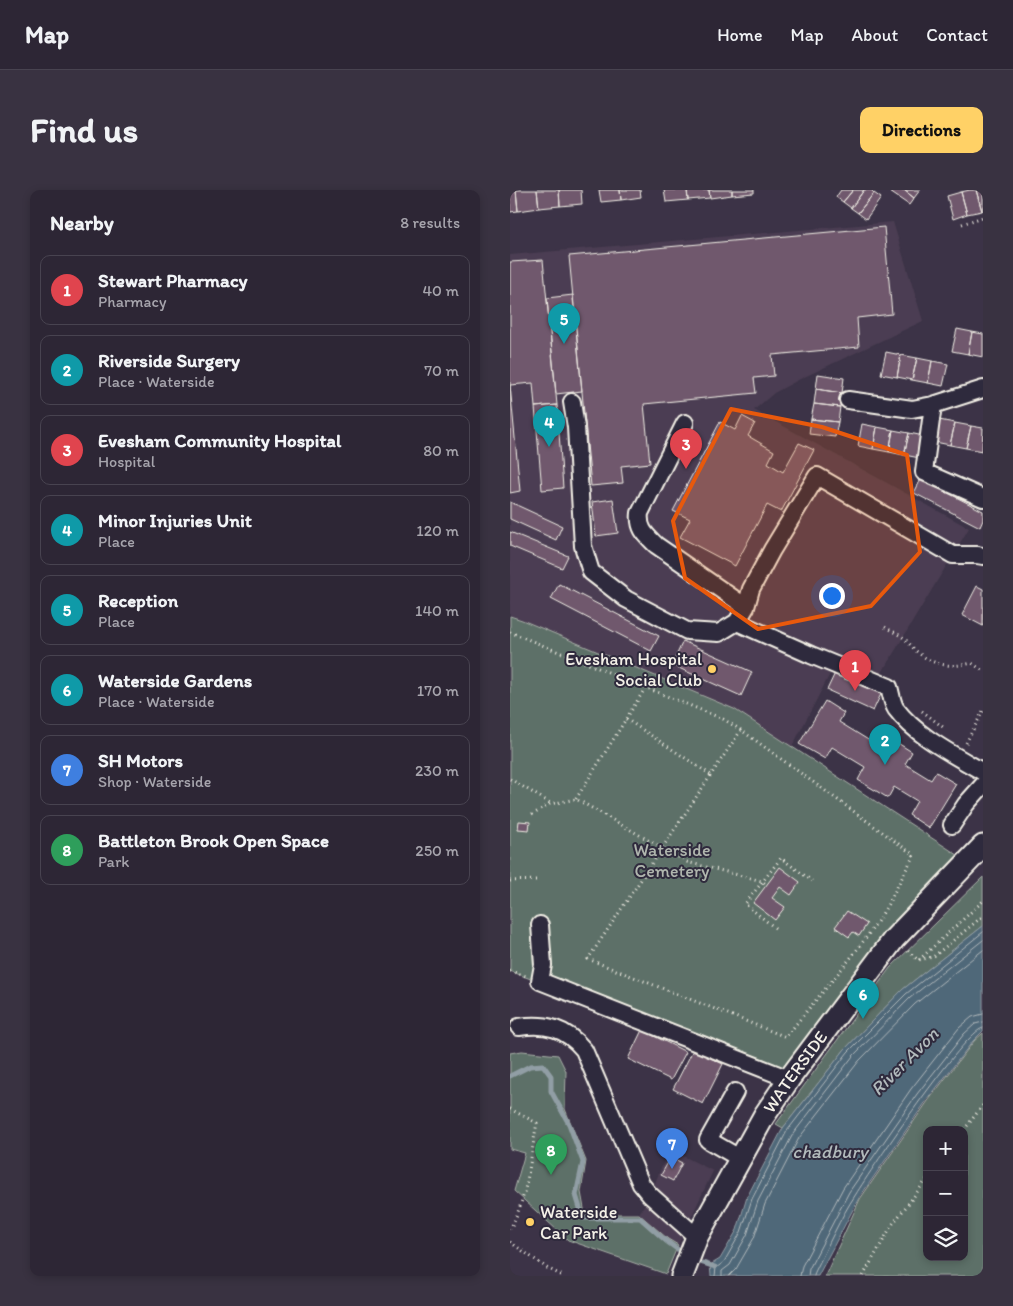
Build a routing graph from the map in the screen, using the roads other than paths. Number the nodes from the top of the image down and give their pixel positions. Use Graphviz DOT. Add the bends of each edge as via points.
graph roads {
  1 [pos="983,390"];
  2 [pos="848,400"];
  3 [pos="572,402"];
  4 [pos="933,405"];
  5 [pos="685,423"];
  6 [pos="983,498"];
  7 [pos="983,556"];
  8 [pos="746,607"];
  9 [pos="737,622"];
  10 [pos="983,772"];
  11 [pos="983,785"];
  12 [pos="952,825"];
  13 [pos="983,846"];
  14 [pos="540,925"];
  15 [pos="519,1027"];
  16 [pos="789,1079"];
  17 [pos="735,1092"];
  18 [pos="741,1159"];
  19 [pos="698,1237"];
  20 [pos="682,1276"];
  1 -- 4 [label="street"];
  2 -- 4 [label="street" via="912,409"];
  3 -- 9 [label="street" via="583,546 591,572 626,599 688,631 719,633"];
  4 -- 6 [label="street" via="924,472"];
  5 -- 8 [label="street" via="640,514 639,523 656,546"];
  7 -- 8 [label="street" via="953,555 817,476 772,550 751,589"];
  8 -- 9 [label="street"];
  9 -- 10 [label="street" via="889,687 895,707 910,723 935,743"];
  11 -- 12 [label="street"];
  13 -- 16 [label="main road, WATERSIDE" via="894,939"];
  14 -- 16 [label="street" via="543,966 540,981"];
  15 -- 19 [label="street" via="537,1025 558,1030 575,1039 584,1050 641,1184"];
  16 -- 18 [label="main road, WATERSIDE"];
  17 -- 18 [label="street" via="708,1140"];
  18 -- 19 [label="main road, WATERSIDE"];
  19 -- 20 [label="main road, WATERSIDE"];
}
